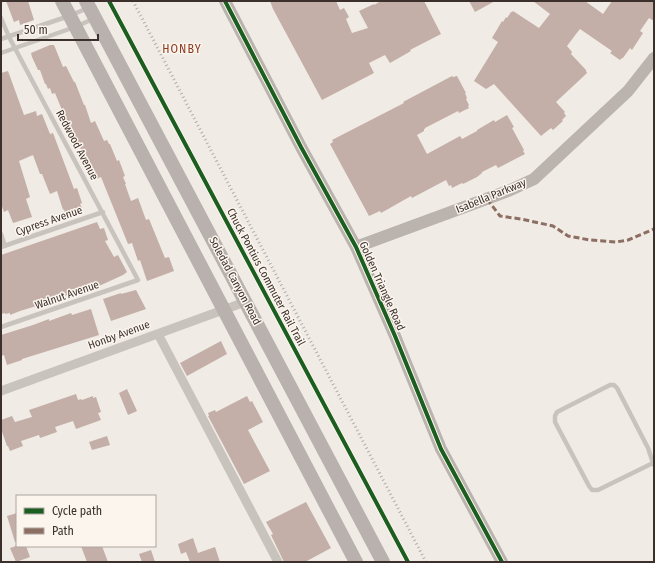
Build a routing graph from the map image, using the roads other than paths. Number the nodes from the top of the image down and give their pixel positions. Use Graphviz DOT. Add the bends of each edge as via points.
graph roads {
  1 [pos="62,1"];
  2 [pos="225,1"];
  3 [pos="90,9"];
  4 [pos="1,18"];
  5 [pos="72,21"];
  6 [pos="9,36"];
  7 [pos="1,39"];
  8 [pos="16,48"];
  9 [pos="1,53"];
  10 [pos="654,58"];
  11 [pos="103,212"];
  12 [pos="1,234"];
  13 [pos="3,247"];
  14 [pos="356,247"];
  15 [pos="138,280"];
  16 [pos="246,302"];
  17 [pos="223,310"];
  18 [pos="1,327"];
  19 [pos="158,334"];
  20 [pos="1,391"];
  21 [pos="654,464"];
  22 [pos="278,562"];
  23 [pos="356,562"];
  24 [pos="383,562"];
  25 [pos="502,562"];
  1 -- 5 [label="main road"];
  2 -- 14 [label="street, Golden Triangle Road"];
  3 -- 5 [label="lane"];
  3 -- 5 [label="lane"];
  3 -- 16 [label="main road, Soledad Canyon Road"];
  4 -- 6 [label="lane, Redwood Avenue"];
  5 -- 6 [label="lane"];
  5 -- 8 [label="lane"];
  5 -- 17 [label="main road"];
  6 -- 7 [label="lane"];
  6 -- 8 [label="lane, Redwood Avenue"];
  8 -- 9 [label="lane"];
  8 -- 11 [label="lane, Redwood Avenue"];
  10 -- 14 [label="street, Isabella Parkway" via="628,91 534,179"];
  11 -- 13 [label="lane, Cypress Avenue"];
  11 -- 15 [label="lane, Redwood Avenue"];
  12 -- 13 [label="lane"];
  14 -- 25 [label="street, Golden Triangle Road" via="441,449"];
  15 -- 18 [label="lane, Walnut Avenue"];
  16 -- 17 [label="street, Honby Avenue"];
  16 -- 24 [label="main road, Soledad Canyon Road"];
  17 -- 19 [label="street, Honby Avenue"];
  17 -- 23 [label="main road"];
  19 -- 20 [label="street, Honby Avenue"];
  19 -- 22 [label="street"];
  21 -- 21 [label="lane" via="618,388 614,385 557,412 555,422 592,490 598,490"];
}
